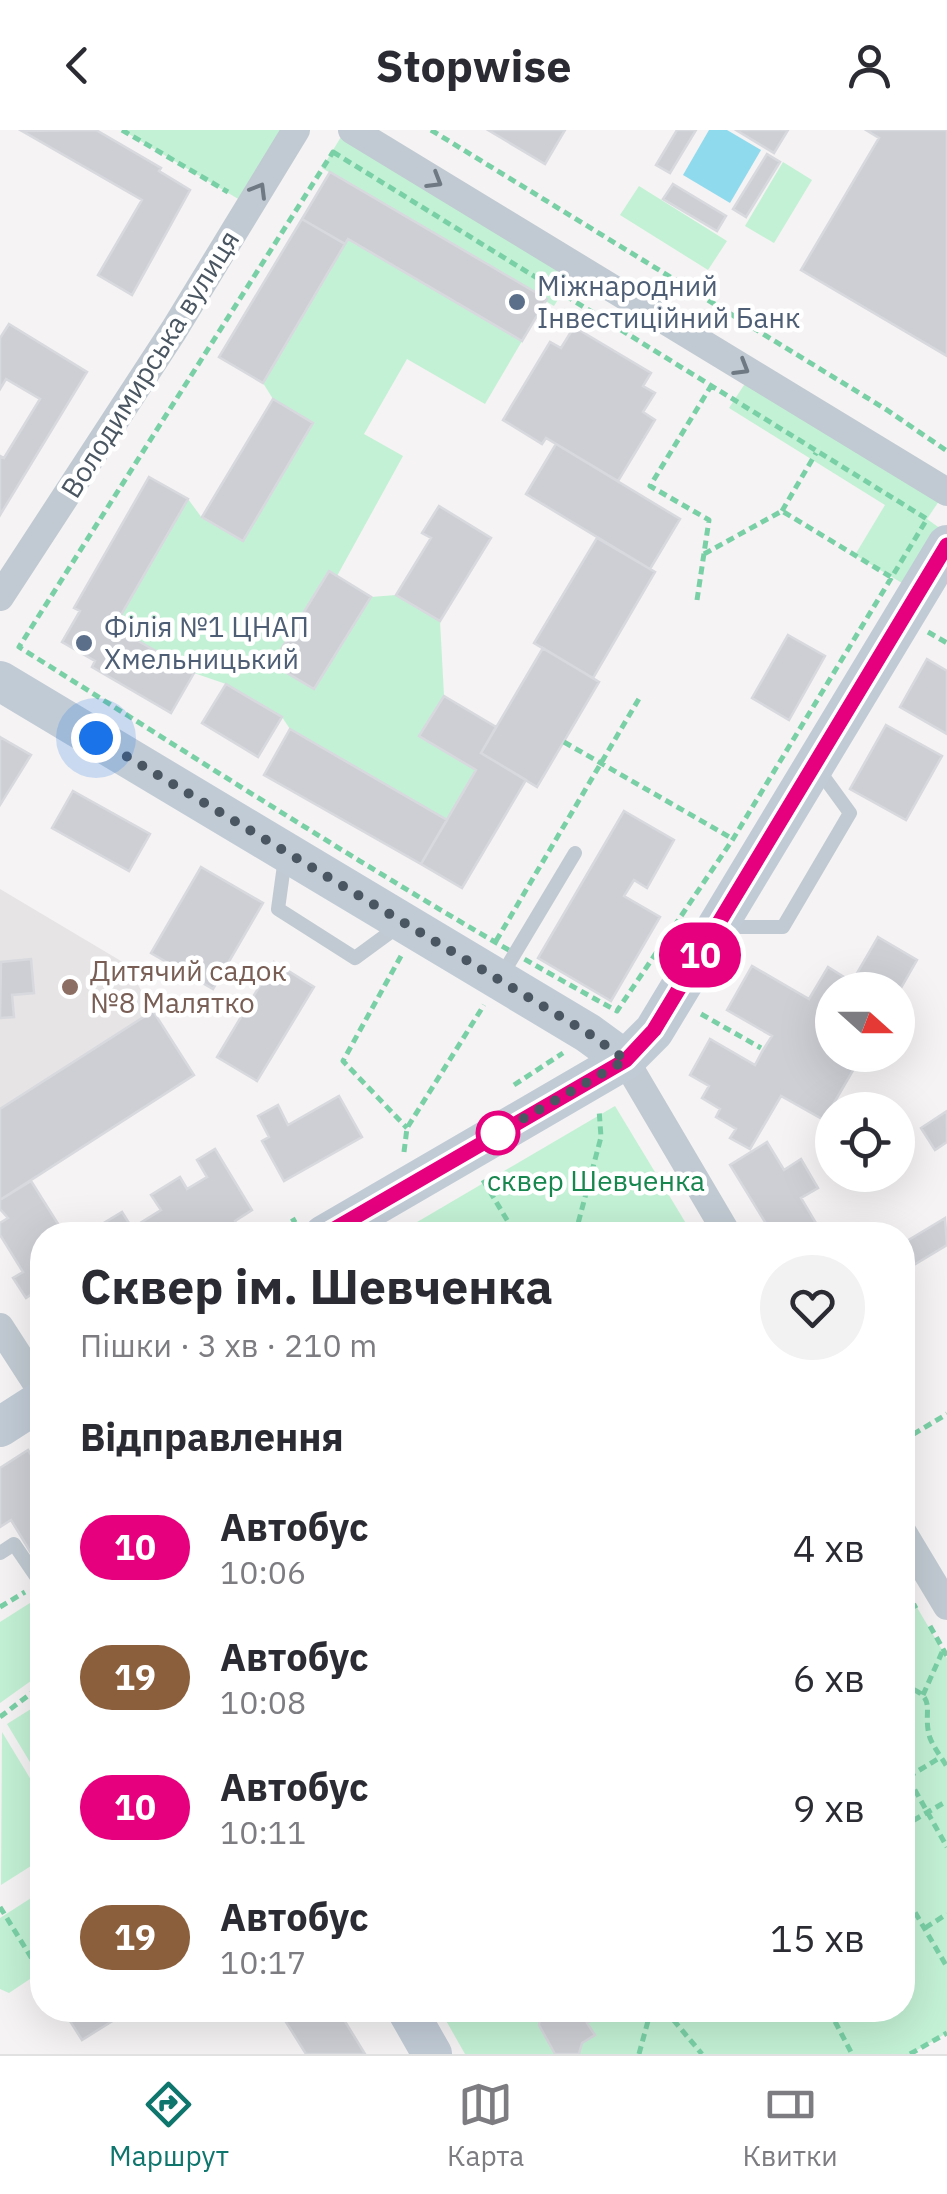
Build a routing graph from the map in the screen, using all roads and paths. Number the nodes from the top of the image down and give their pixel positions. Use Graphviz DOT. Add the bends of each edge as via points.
graph roads {
  1 [pos="122,130"];
  2 [pos="296,130"];
  3 [pos="352,130"];
  4 [pos="432,130"];
  5 [pos="232,194"];
  6 [pos="711,386"];
  7 [pos="947,451"];
  8 [pos="816,452"];
  9 [pos="947,492"];
  10 [pos="782,511"];
  11 [pos="937,532"];
  12 [pos="704,554"];
  13 [pos="892,577"];
  14 [pos="0,597"];
  15 [pos="697,600"];
  16 [pos="926,630"];
  17 [pos="947,642"];
  18 [pos="10,664"];
  19 [pos="640,697"];
  20 [pos="564,742"];
  21 [pos="600,764"];
  22 [pos="814,764"];
  23 [pos="732,840"];
  24 [pos="286,852"];
  25 [pos="575,853"];
  26 [pos="717,927"];
  27 [pos="403,938"];
  28 [pos="493,976"];
  29 [pos="698,1012"];
  30 [pos="761,1048"];
  31 [pos="626,1060"];
  32 [pos="598,1096"];
  33 [pos="407,1128"];
  34 [pos="404,1156"];
  35 [pos="482,1178"];
  36 [pos="346,1222"];
  37 [pos="508,1222"];
  38 [pos="579,1222"];
  39 [pos="720,1222"];
  40 [pos="0,1328"];
  41 [pos="30,1374"];
  42 [pos="947,1414"];
  43 [pos="915,1433"];
  44 [pos="0,1552"];
  45 [pos="915,1556"];
  46 [pos="30,1568"];
  47 [pos="30,1590"];
  48 [pos="938,1600"];
  49 [pos="0,1607"];
  50 [pos="943,1650"];
  51 [pos="915,1691"];
  52 [pos="30,1694"];
  53 [pos="923,1695"];
  54 [pos="0,1717"];
  55 [pos="941,1757"];
  56 [pos="947,1767"];
  57 [pos="915,1772"];
  58 [pos="915,1789"];
  59 [pos="947,1802"];
  60 [pos="928,1813"];
  61 [pos="915,1820"];
  62 [pos="947,1847"];
  63 [pos="0,1907"];
  64 [pos="915,1911"];
  65 [pos="947,1914"];
  66 [pos="925,1928"];
  67 [pos="30,1956"];
  68 [pos="947,1967"];
  69 [pos="413,2022"];
  70 [pos="648,2022"];
  71 [pos="675,2022"];
  72 [pos="835,2022"];
  73 [pos="947,2033"];
  74 [pos="432,2054"];
  75 [pos="639,2054"];
  76 [pos="702,2054"];
  77 [pos="852,2054"];
  78 [pos="910,2054"];
  1 -- 5 [label="path"];
  14 -- 2 [label="street, Володимирська вулиця, one-way"];
  3 -- 9 [label="street, one-way"];
  4 -- 7 [label="path"];
  6 -- 8 [label="path"];
  6 -- 12 [label="path" via="650,486 709,520"];
  6 -- 18 [label="path" via="332,152"];
  8 -- 10 [label="path"];
  8 -- 11 [label="path"];
  10 -- 12 [label="path"];
  10 -- 13 [label="path"];
  11 -- 22 [label="street"];
  12 -- 15 [label="path"];
  16 -- 17 [label="path"];
  18 -- 24 [label="street"];
  19 -- 21 [label="path"];
  20 -- 21 [label="path"];
  21 -- 23 [label="path"];
  21 -- 28 [label="path"];
  22 -- 26 [label="street"];
  22 -- 26 [label="lane" via="850,813 783,927"];
  24 -- 27 [label="street"];
  24 -- 27 [label="lane" via="278,909 355,958"];
  25 -- 28 [label="lane"];
  26 -- 31 [label="street" via="654,1030"];
  27 -- 28 [label="street"];
  27 -- 33 [label="path" via="343,1061"];
  28 -- 31 [label="street"];
  28 -- 33 [label="path"];
  29 -- 30 [label="path"];
  31 -- 36 [label="street"];
  31 -- 39 [label="street"];
  32 -- 38 [label="path" via="602,1137"];
  33 -- 34 [label="path"];
  35 -- 37 [label="path"];
  40 -- 41 [label="street"];
  42 -- 43 [label="path"];
  44 -- 46 [label="lane" via="14,1544"];
  45 -- 48 [label="street"];
  47 -- 49 [label="path"];
  50 -- 53 [label="path"];
  51 -- 53 [label="path"];
  52 -- 54 [label="path"];
  53 -- 55 [label="path" via="930,1738"];
  55 -- 56 [label="path"];
  55 -- 57 [label="path"];
  58 -- 60 [label="path"];
  59 -- 60 [label="path"];
  60 -- 61 [label="path"];
  60 -- 62 [label="path"];
  63 -- 67 [label="path"];
  64 -- 66 [label="path"];
  65 -- 66 [label="path"];
  66 -- 68 [label="path"];
  69 -- 74 [label="street"];
  70 -- 75 [label="path"];
  71 -- 76 [label="path"];
  72 -- 77 [label="path"];
  73 -- 78 [label="path"];
}
